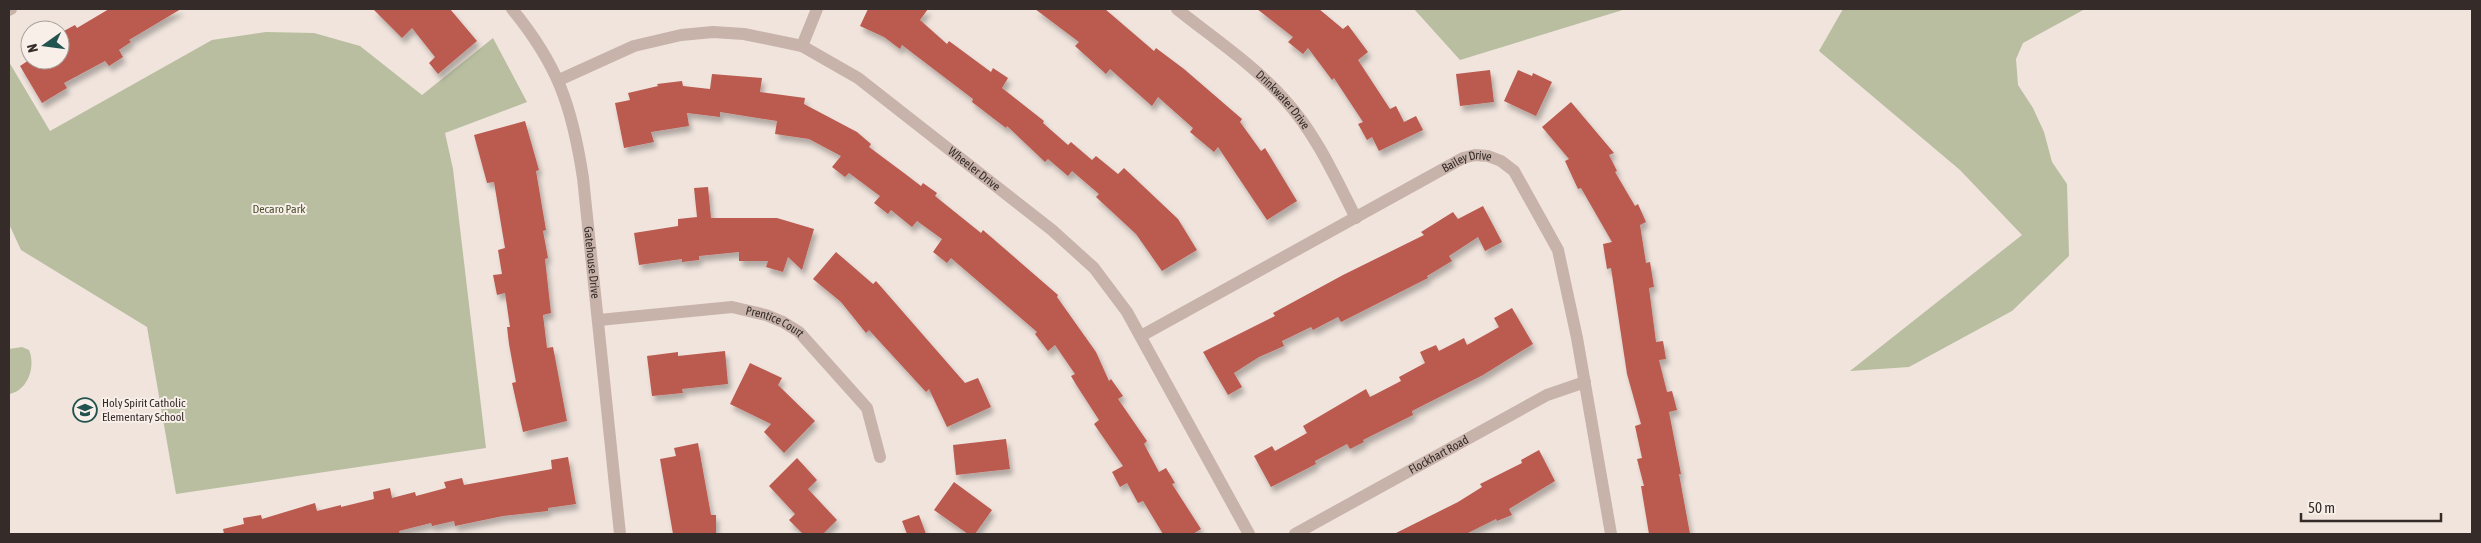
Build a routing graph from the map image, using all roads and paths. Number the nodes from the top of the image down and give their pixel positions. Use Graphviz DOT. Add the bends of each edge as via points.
graph roads {
  1 [pos="512,9"];
  2 [pos="817,9"];
  3 [pos="1177,9"];
  4 [pos="802,46"];
  5 [pos="559,80"];
  6 [pos="1356,218"];
  7 [pos="599,320"];
  8 [pos="1141,336"];
  9 [pos="1585,382"];
  10 [pos="880,457"];
  11 [pos="620,534"];
  12 [pos="1249,534"];
  13 [pos="1295,534"];
  14 [pos="1611,534"];
  1 -- 5 [label="street, Gatehouse Drive"];
  2 -- 4 [label="street"];
  3 -- 6 [label="street, Drinkwater Drive" via="1285,99 1318,146"];
  4 -- 5 [label="street, Wheeler Drive" via="744,34 681,35 634,46"];
  4 -- 8 [label="street, Wheeler Drive" via="858,78 1077,251 1111,288"];
  5 -- 7 [label="street, Gatehouse Drive" via="580,155"];
  6 -- 8 [label="street, Bailey Drive"];
  6 -- 9 [label="street, Bailey Drive" via="1463,158 1488,156 1514,170 1558,250"];
  7 -- 10 [label="street, Prentice Court" via="732,307 766,314 783,322 799,332 867,408"];
  7 -- 11 [label="street, Gatehouse Drive"];
  8 -- 12 [label="street, Wheeler Drive"];
  9 -- 13 [label="street, Flockhart Road" via="1548,395"];
  9 -- 14 [label="street, Bailey Drive"];
}
